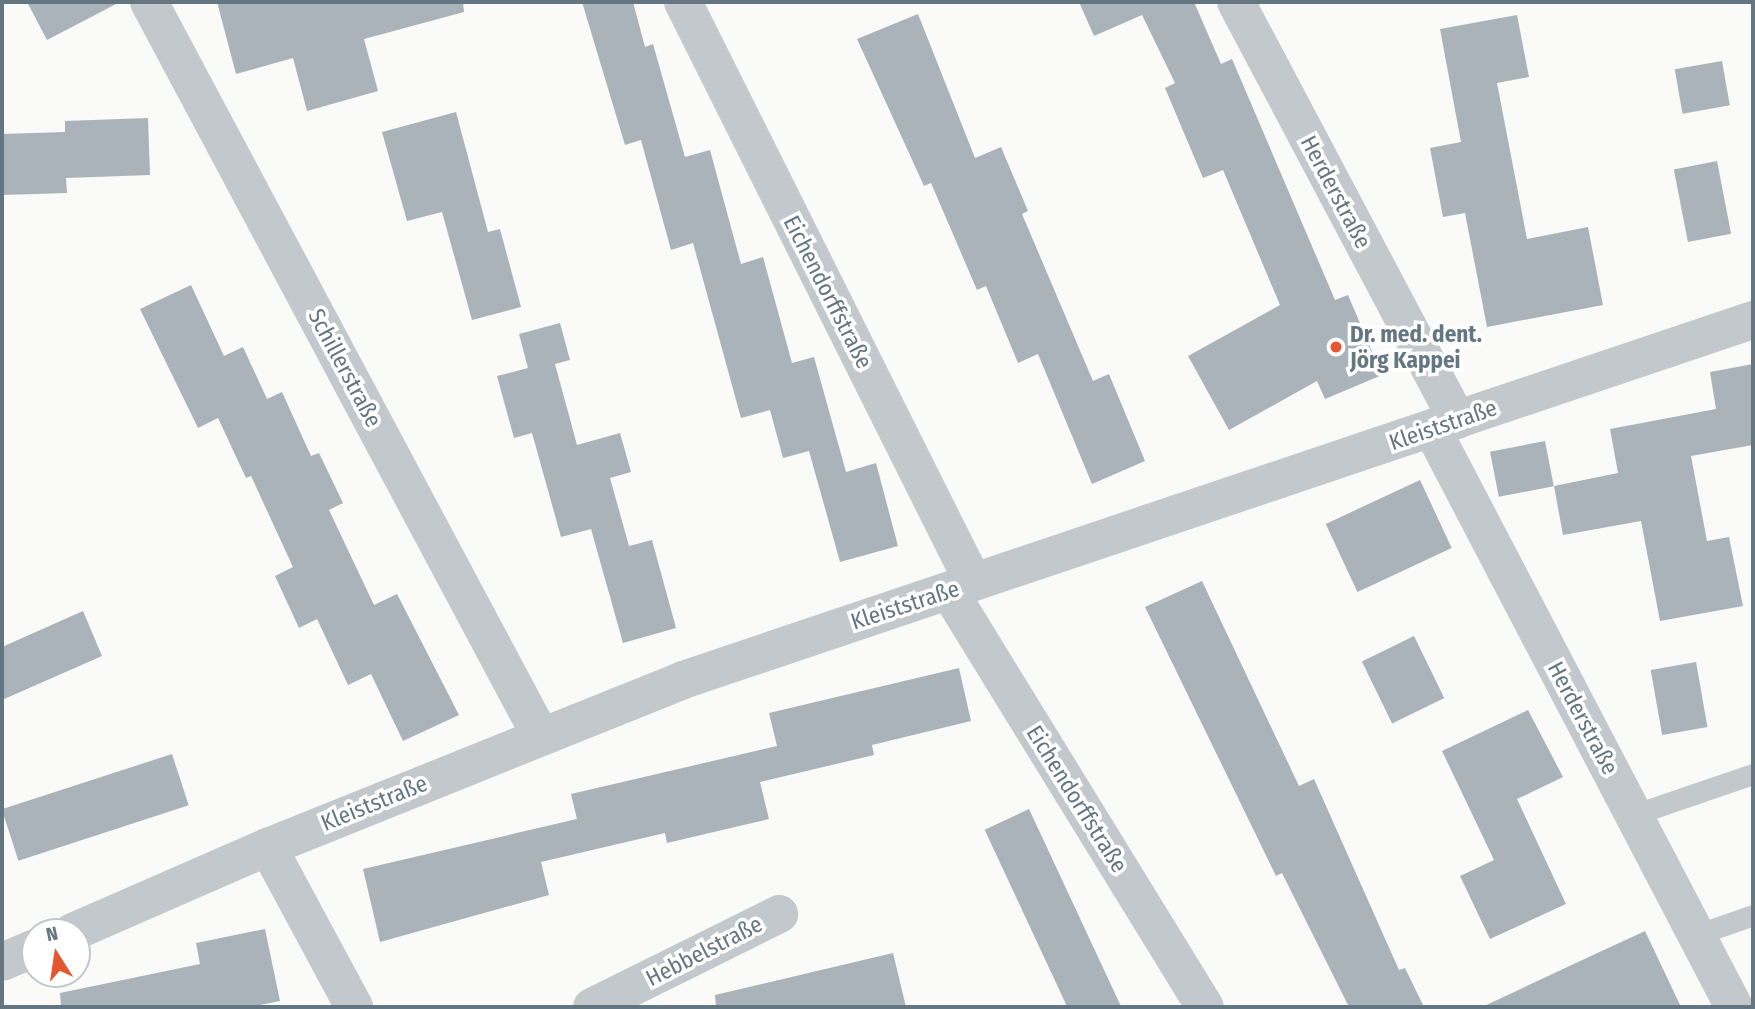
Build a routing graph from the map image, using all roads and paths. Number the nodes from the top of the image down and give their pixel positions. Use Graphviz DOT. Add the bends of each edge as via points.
graph roads {
  1 [pos="149,2"];
  2 [pos="683,2"];
  3 [pos="1236,2"];
  4 [pos="1753,320"];
  5 [pos="1444,424"];
  6 [pos="961,586"];
  7 [pos="540,735"];
  8 [pos="1753,774"];
  9 [pos="1633,815"];
  10 [pos="268,847"];
  11 [pos="779,914"];
  12 [pos="1753,915"];
  13 [pos="91,924"];
  14 [pos="1696,935"];
  15 [pos="21,954"];
  16 [pos="2,962"];
  17 [pos="354,1007"];
  18 [pos="592,1007"];
  19 [pos="1205,1007"];
  20 [pos="1734,1007"];
  1 -- 7 [label="street, Schillerstraße"];
  2 -- 6 [label="street, Eichendorffstraße"];
  3 -- 5 [label="street, Herderstraße"];
  4 -- 5 [label="street, Kleiststraße"];
  5 -- 6 [label="street, Kleiststraße"];
  5 -- 9 [label="street, Herderstraße"];
  6 -- 7 [label="street, Kleiststraße"];
  6 -- 19 [label="street, Eichendorffstraße"];
  7 -- 10 [label="street, Kleiststraße"];
  8 -- 9 [label="lane"];
  9 -- 14 [label="street, Herderstraße"];
  10 -- 13 [label="street, Kleiststraße"];
  10 -- 17 [label="street"];
  11 -- 18 [label="street, Hebbelstraße"];
  12 -- 14 [label="lane"];
  14 -- 20 [label="street, Herderstraße"];
  15 -- 16 [label="street"];
}
